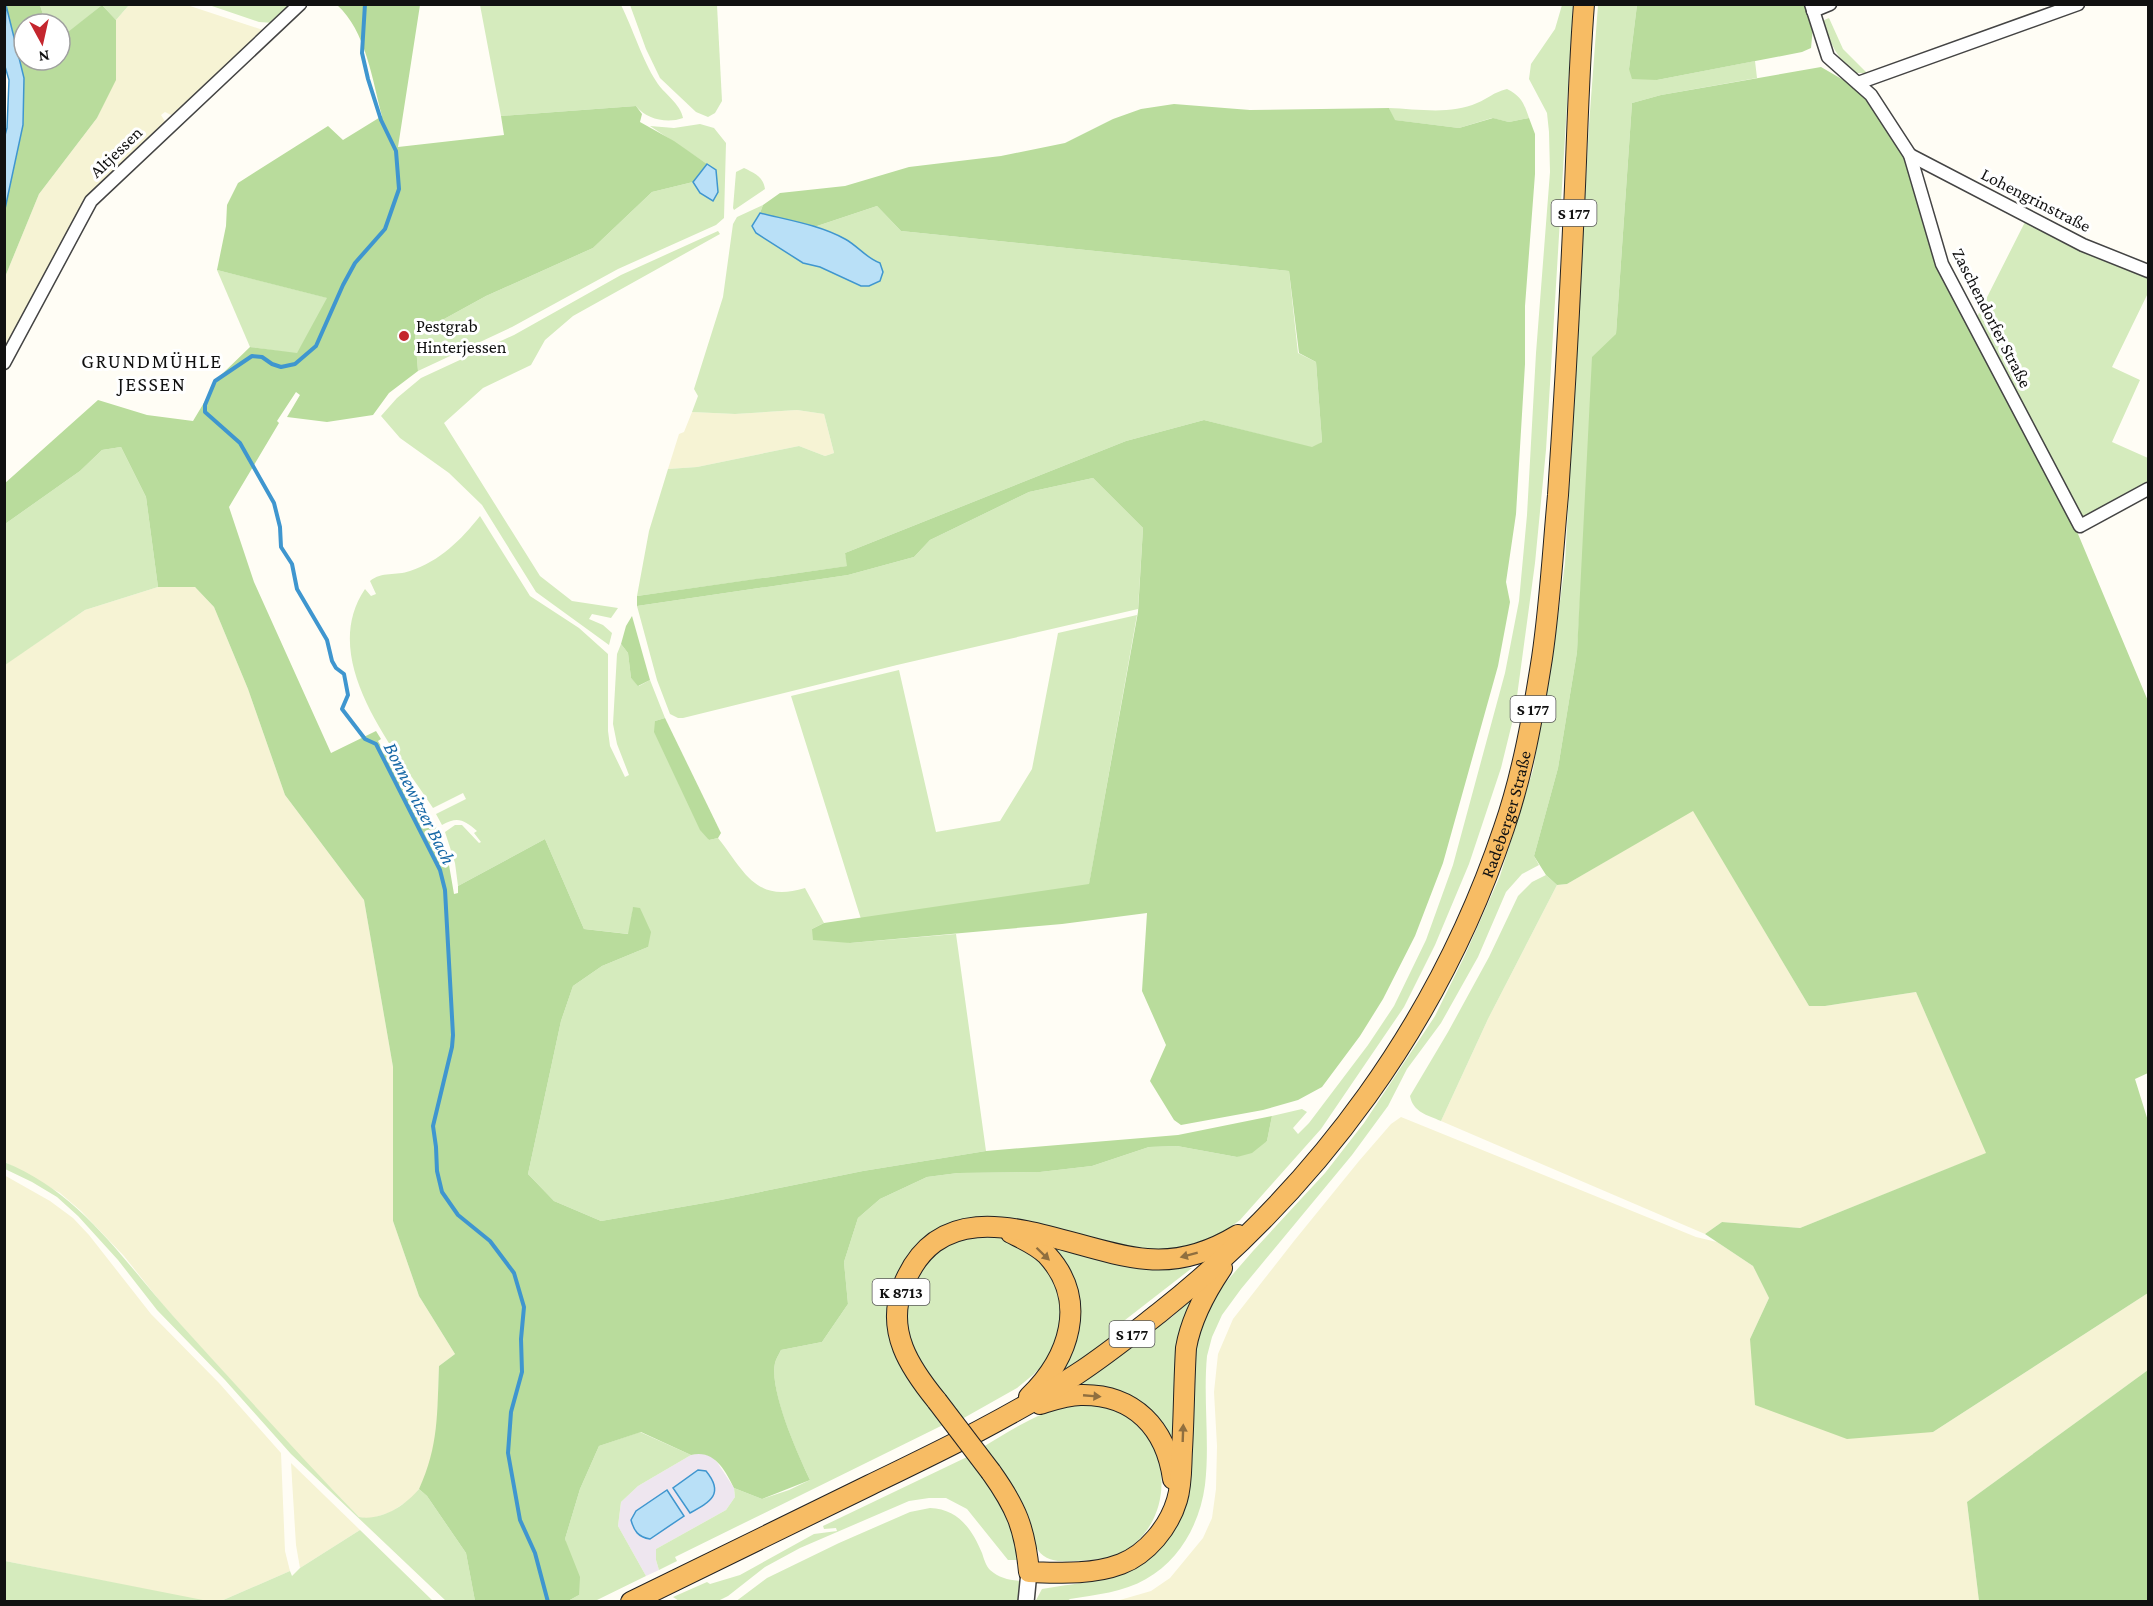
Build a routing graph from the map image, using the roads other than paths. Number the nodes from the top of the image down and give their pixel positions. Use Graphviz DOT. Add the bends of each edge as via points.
graph roads {
  1 [pos="300,4"];
  2 [pos="1584,4"];
  3 [pos="1830,4"];
  4 [pos="2078,4"];
  5 [pos="1812,8"];
  6 [pos="1858,83"];
  7 [pos="1910,155"];
  8 [pos="2148,271"];
  9 [pos="4,363"];
  10 [pos="2148,489"];
  11 [pos="1261,1222"];
  12 [pos="993,1227"];
  13 [pos="1239,1244"];
  14 [pos="1015,1412"];
  15 [pos="1173,1511"];
  16 [pos="1029,1572"];
  17 [pos="631,1602"];
  18 [pos="1026,1602"];
  1 -- 9 [label="street, Altjessen" via="91,201"];
  2 -- 11 [label="highway, Radeberger Straße / S 177" via="1552,563 1542,655 1522,767 1488,874 1411,1033 1348,1124"];
  3 -- 5 [label="street"];
  4 -- 6 [label="street"];
  5 -- 6 [label="street, Zaschendorfer Straße" via="1828,57"];
  6 -- 7 [label="street, Zaschendorfer Straße" via="1871,95"];
  7 -- 8 [label="street, Lohengrinstraße" via="2083,245"];
  7 -- 10 [label="street, Zaschendorfer Straße" via="1942,264 2080,526"];
  11 -- 12 [label="highway, one-way" via="1217,1246 1168,1260 1130,1257 1040,1233"];
  11 -- 13 [label="highway, S 177"];
  12 -- 14 [label="highway, one-way" via="1032,1244 1046,1255 1069,1300 1063,1352"];
  12 -- 16 [label="highway, K 8713, bridge" via="951,1234 916,1260 898,1301 900,1342 912,1368 1004,1490 1022,1524"];
  13 -- 14 [label="highway, S 177" via="1115,1348"];
  15 -- 13 [label="highway, one-way" via="1180,1486 1189,1332 1213,1282"];
  14 -- 15 [label="highway, one-way" via="1079,1395 1123,1402 1145,1417 1160,1436 1171,1464"];
  14 -- 17 [label="highway, S 177"];
  15 -- 16 [label="highway" via="1157,1538 1123,1563 1090,1571"];
  16 -- 18 [label="street, K 8713"];
}
